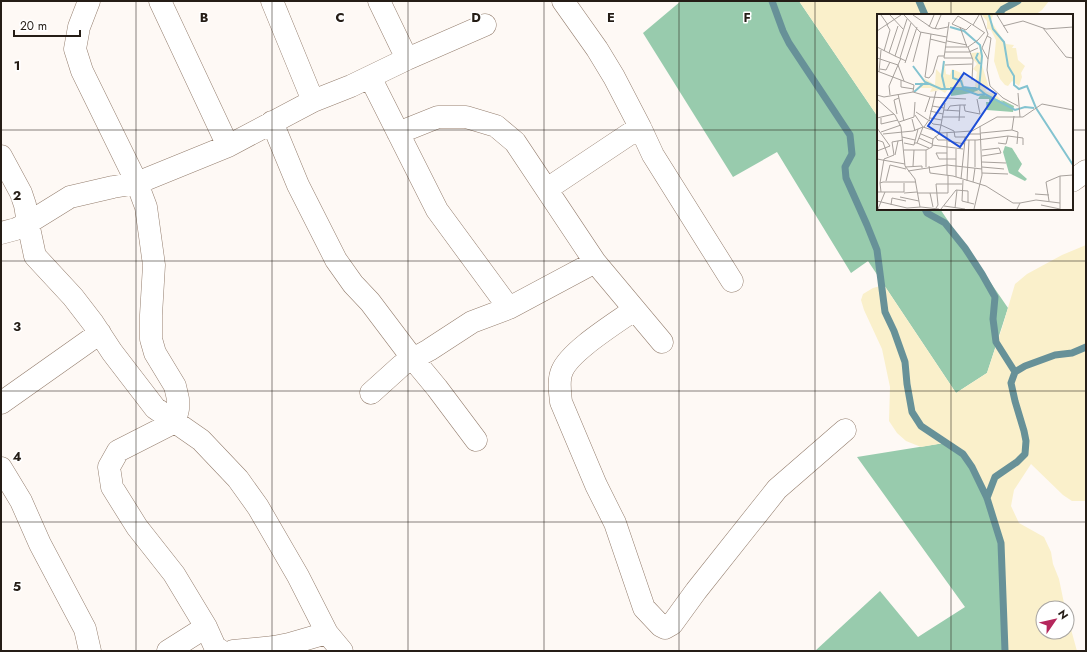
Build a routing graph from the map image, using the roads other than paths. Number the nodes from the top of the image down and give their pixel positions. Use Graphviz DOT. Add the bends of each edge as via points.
graph roads {
  1 [pos="89,1"];
  2 [pos="160,1"];
  3 [pos="272,1"];
  4 [pos="379,1"];
  5 [pos="563,1"];
  6 [pos="485,25"];
  7 [pos="407,59"];
  8 [pos="370,77"];
  9 [pos="313,102"];
  10 [pos="272,122"];
  11 [pos="640,127"];
  12 [pos="398,133"];
  13 [pos="228,146"];
  14 [pos="1,156"];
  15 [pos="1086,171"];
  16 [pos="1073,181"];
  17 [pos="137,183"];
  18 [pos="547,189"];
  19 [pos="28,223"];
  20 [pos="1,233"];
  21 [pos="596,262"];
  22 [pos="732,281"];
  23 [pos="509,308"];
  24 [pos="634,310"];
  25 [pos="100,333"];
  26 [pos="662,342"];
  27 [pos="413,359"];
  28 [pos="372,393"];
  29 [pos="1,404"];
  30 [pos="175,422"];
  31 [pos="845,430"];
  32 [pos="476,440"];
  33 [pos="1,468"];
  34 [pos="206,627"];
  35 [pos="327,634"];
  36 [pos="275,649"];
  37 [pos="90,651"];
  38 [pos="168,651"];
  39 [pos="221,651"];
  40 [pos="233,651"];
  41 [pos="342,651"];
  1 -- 17 [label="street" via="79,27 75,49 82,71"];
  2 -- 13 [label="street"];
  3 -- 9 [label="street"];
  4 -- 7 [label="street"];
  5 -- 11 [label="street" via="597,49"];
  6 -- 7 [label="street"];
  7 -- 8 [label="street"];
  8 -- 9 [label="street"];
  8 -- 12 [label="street"];
  9 -- 10 [label="street"];
  10 -- 13 [label="street"];
  10 -- 27 [label="street" via="298,185 336,260"];
  11 -- 18 [label="street"];
  11 -- 22 [label="street" via="653,155"];
  12 -- 18 [label="street" via="438,117 466,117 496,126 515,142"];
  12 -- 23 [label="street" via="437,210"];
  13 -- 17 [label="street"];
  14 -- 19 [label="street" via="21,193"];
  15 -- 16 [label="street"];
  17 -- 19 [label="street" via="70,197"];
  17 -- 30 [label="street" via="146,207 154,265 151,339 155,353 175,386 178,399"];
  18 -- 21 [label="street"];
  19 -- 20 [label="street"];
  19 -- 25 [label="street" via="35,256 73,297"];
  21 -- 23 [label="street"];
  21 -- 24 [label="street"];
  23 -- 27 [label="street" via="472,322"];
  24 -- 26 [label="street"];
  24 -- 31 [label="street" via="573,355 562,371 561,402 596,485 616,523 644,608 661,626 665,628 672,624 777,489"];
  25 -- 29 [label="street"];
  25 -- 30 [label="street" via="155,408"];
  27 -- 28 [label="street" via="394,371"];
  27 -- 32 [label="street"];
  30 -- 34 [label="street" via="118,452 109,467 112,487 137,527 174,574"];
  30 -- 35 [label="street" via="201,440 238,480 254,502 298,576"];
  33 -- 37 [label="street" via="21,502 85,629"];
  34 -- 38 [label="street"];
  34 -- 39 [label="street" via="215,647"];
  35 -- 36 [label="street"];
  35 -- 41 [label="street"];
  36 -- 40 [label="street"];
}
